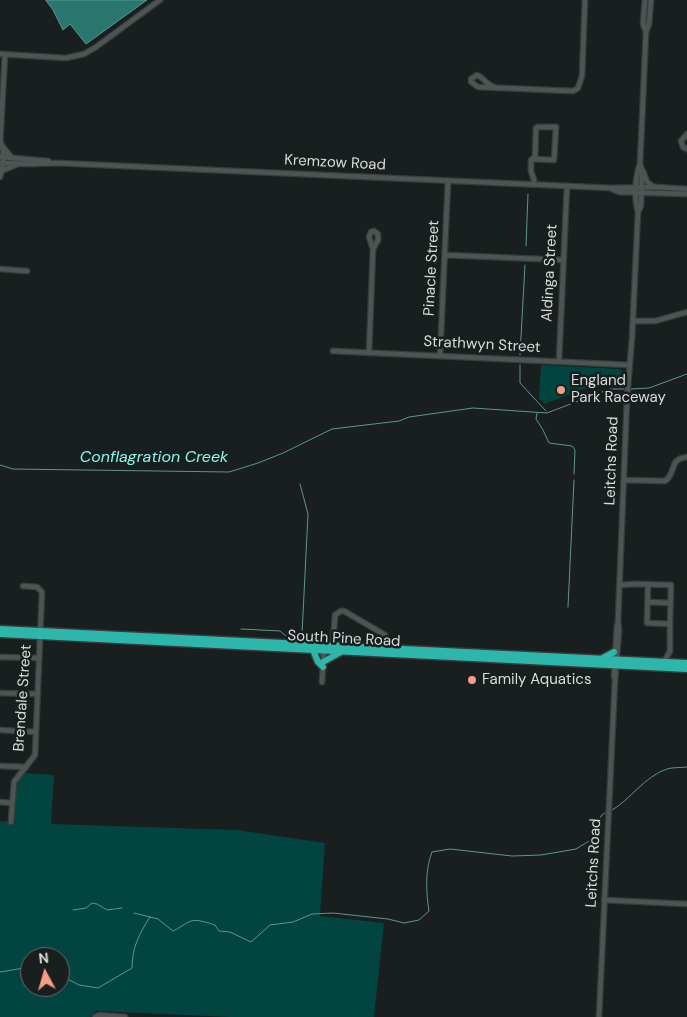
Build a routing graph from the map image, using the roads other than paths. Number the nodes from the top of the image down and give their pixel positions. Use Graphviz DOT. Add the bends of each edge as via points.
graph roads {
  1 [pos="160,0"];
  2 [pos="585,0"];
  3 [pos="651,0"];
  4 [pos="645,2"];
  5 [pos="646,32"];
  6 [pos="3,54"];
  7 [pos="497,88"];
  8 [pos="687,134"];
  9 [pos="1,145"];
  10 [pos="687,149"];
  11 [pos="12,158"];
  12 [pos="533,159"];
  13 [pos="1,160"];
  14 [pos="57,163"];
  15 [pos="17,164"];
  16 [pos="640,164"];
  17 [pos="642,170"];
  18 [pos="1,174"];
  19 [pos="534,180"];
  20 [pos="448,181"];
  21 [pos="567,186"];
  22 [pos="655,187"];
  23 [pos="687,189"];
  24 [pos="639,190"];
  25 [pos="687,194"];
  26 [pos="373,248"];
  27 [pos="445,255"];
  28 [pos="564,260"];
  29 [pos="0,269"];
  30 [pos="26,271"];
  31 [pos="687,312"];
  32 [pos="633,321"];
  33 [pos="333,351"];
  34 [pos="369,353"];
  35 [pos="440,356"];
  36 [pos="559,361"];
  37 [pos="630,365"];
  38 [pos="687,458"];
  39 [pos="624,480"];
  40 [pos="648,584"];
  41 [pos="620,585"];
  42 [pos="23,586"];
  43 [pos="648,602"];
  44 [pos="670,603"];
  45 [pos="618,621"];
  46 [pos="670,624"];
  47 [pos="0,629"];
  48 [pos="41,633"];
  49 [pos="0,634"];
  50 [pos="333,646"];
  51 [pos="324,648"];
  52 [pos="390,648"];
  53 [pos="313,650"];
  54 [pos="342,652"];
  55 [pos="614,652"];
  56 [pos="468,655"];
  57 [pos="0,657"];
  58 [pos="39,658"];
  59 [pos="527,658"];
  60 [pos="600,660"];
  61 [pos="664,662"];
  62 [pos="615,663"];
  63 [pos="687,663"];
  64 [pos="323,665"];
  65 [pos="687,669"];
  66 [pos="322,682"];
  67 [pos="0,692"];
  68 [pos="38,694"];
  69 [pos="0,730"];
  70 [pos="36,732"];
  71 [pos="0,766"];
  72 [pos="26,767"];
  73 [pos="0,802"];
  74 [pos="12,803"];
  75 [pos="11,822"];
  76 [pos="604,900"];
  77 [pos="687,904"];
  78 [pos="94,1017"];
  79 [pos="125,1017"];
  80 [pos="599,1017"];
  1 -- 6 [label="street" via="84,54 66,58"];
  2 -- 7 [label="street" via="582,76 578,88 573,91"];
  3 -- 5 [label="street, Leitchs Road"];
  4 -- 5 [label="street, Leitchs Road" via="643,24"];
  5 -- 16 [label="street, Leitchs Road"];
  6 -- 9 [label="street"];
  7 -- 7 [label="street" via="478,87 471,79 480,76"];
  8 -- 10 [label="street" via="681,141"];
  9 -- 11 [label="street"];
  9 -- 13 [label="street"];
  11 -- 13 [label="street, Kremzow Road"];
  11 -- 14 [label="street, Kremzow Road"];
  12 -- 12 [label="street" via="536,128 556,127 554,160"];
  12 -- 19 [label="street" via="531,171"];
  13 -- 15 [label="street, Kremzow Road"];
  13 -- 18 [label="street"];
  14 -- 15 [label="street, Kremzow Road"];
  14 -- 20 [label="street, Kremzow Road"];
  15 -- 18 [label="street"];
  16 -- 17 [label="street, Leitchs Road"];
  16 -- 24 [label="street, Leitchs Road"];
  17 -- 22 [label="street" via="647,182"];
  17 -- 24 [label="street, Leitchs Road"];
  20 -- 21 [label="street, Kremzow Road"];
  20 -- 27 [label="street, Pinacle Street"];
  21 -- 24 [label="street, Kremzow Road"];
  21 -- 28 [label="street, Aldinga Street"];
  22 -- 23 [label="street, Kremzow Road"];
  22 -- 24 [label="street, Kremzow Road"];
  24 -- 25 [label="street, Kremzow Road"];
  24 -- 32 [label="street, Leitchs Road" via="641,206 638,212"];
  26 -- 34 [label="street"];
  27 -- 28 [label="street"];
  27 -- 35 [label="street, Pinacle Street"];
  28 -- 36 [label="street, Aldinga Street"];
  29 -- 30 [label="street"];
  31 -- 32 [label="street" via="655,321"];
  32 -- 37 [label="street, Leitchs Road"];
  33 -- 34 [label="street, Strathwyn Street"];
  34 -- 35 [label="street, Strathwyn Street"];
  35 -- 36 [label="street, Strathwyn Street"];
  36 -- 37 [label="street, Strathwyn Street"];
  37 -- 39 [label="street, Leitchs Road"];
  38 -- 39 [label="street" via="680,458 674,463 672,473 665,481"];
  39 -- 41 [label="street, Leitchs Road"];
  40 -- 41 [label="street"];
  40 -- 43 [label="street"];
  40 -- 44 [label="street" via="671,585"];
  41 -- 45 [label="street, Leitchs Road"];
  42 -- 48 [label="street, Brendale Street" via="42,590"];
  43 -- 44 [label="street"];
  43 -- 46 [label="street" via="647,623"];
  44 -- 46 [label="street"];
  45 -- 55 [label="street, Leitchs Road"];
  45 -- 62 [label="street, Leitchs Road"];
  46 -- 61 [label="street" via="670,651"];
  47 -- 48 [label="highway, South Pine Road"];
  48 -- 49 [label="highway, South Pine Road"];
  48 -- 51 [label="highway, South Pine Road"];
  48 -- 53 [label="highway, South Pine Road"];
  48 -- 58 [label="street, Brendale Street"];
  50 -- 51 [label="highway, South Pine Road"];
  50 -- 52 [label="highway, South Pine Road"];
  50 -- 52 [label="street" via="335,615 344,611 385,635"];
  51 -- 53 [label="highway, South Pine Road"];
  51 -- 54 [label="highway, South Pine Road"];
  51 -- 64 [label="street"];
  52 -- 56 [label="highway, South Pine Road"];
  53 -- 64 [label="highway"];
  54 -- 56 [label="highway, South Pine Road"];
  54 -- 64 [label="highway"];
  55 -- 60 [label="highway"];
  55 -- 62 [label="street, Leitchs Road"];
  56 -- 59 [label="highway, South Pine Road"];
  57 -- 58 [label="street"];
  58 -- 68 [label="street, Brendale Street"];
  59 -- 60 [label="highway, South Pine Road"];
  59 -- 62 [label="highway, South Pine Road"];
  60 -- 62 [label="highway, South Pine Road"];
  61 -- 62 [label="highway, South Pine Road"];
  61 -- 63 [label="highway, South Pine Road"];
  62 -- 65 [label="highway, South Pine Road"];
  62 -- 76 [label="street, Leitchs Road"];
  64 -- 66 [label="street"];
  67 -- 68 [label="street"];
  68 -- 70 [label="street, Brendale Street"];
  69 -- 70 [label="street"];
  70 -- 72 [label="street, Brendale Street" via="34,755"];
  71 -- 72 [label="street"];
  72 -- 74 [label="street, Brendale Street" via="14,782"];
  73 -- 74 [label="street"];
  74 -- 75 [label="street, Brendale Street"];
  76 -- 77 [label="street"];
  76 -- 80 [label="street, Leitchs Road"];
  78 -- 79 [label="street"];
}
